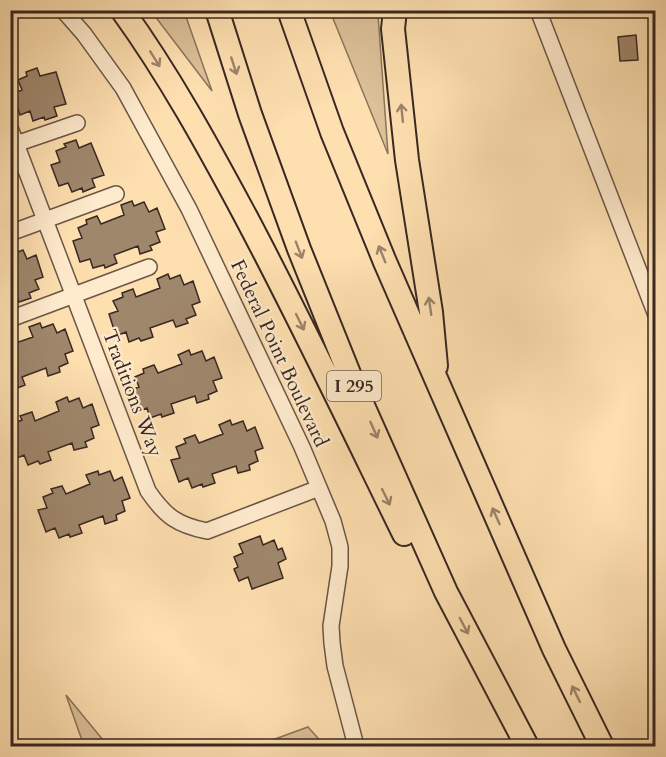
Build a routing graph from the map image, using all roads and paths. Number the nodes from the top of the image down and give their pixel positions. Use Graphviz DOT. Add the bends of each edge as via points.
graph roads {
  1 [pos="63,10"];
  2 [pos="122,10"];
  3 [pos="215,10"];
  4 [pos="289,10"];
  5 [pos="300,10"];
  6 [pos="395,10"];
  7 [pos="538,10"];
  8 [pos="77,123"];
  9 [pos="10,128"];
  10 [pos="332,132"];
  11 [pos="14,145"];
  12 [pos="116,194"];
  13 [pos="45,220"];
  14 [pos="10,234"];
  15 [pos="149,267"];
  16 [pos="74,295"];
  17 [pos="656,315"];
  18 [pos="10,319"];
  19 [pos="438,385"];
  20 [pos="319,488"];
  21 [pos="446,592"];
  22 [pos="356,747"];
  23 [pos="527,747"];
  24 [pos="602,747"];
  1 -- 20 [label="street, Federal Point Boulevard" via="123,88 189,209"];
  2 -- 21 [label="highway, one-way" via="218,166 280,282 409,544"];
  3 -- 21 [label="highway, I 295, one-way" via="299,249 352,381"];
  4 -- 10 [label="highway"];
  5 -- 10 [label="highway"];
  19 -- 6 [label="highway, one-way" via="431,312 407,160 393,29"];
  7 -- 17 [label="street"];
  8 -- 11 [label="street"];
  9 -- 11 [label="street, Traditions Way"];
  19 -- 10 [label="highway, one-way"];
  11 -- 13 [label="street, Traditions Way"];
  12 -- 13 [label="street"];
  13 -- 14 [label="street"];
  13 -- 16 [label="street, Traditions Way"];
  15 -- 16 [label="street"];
  16 -- 18 [label="street"];
  16 -- 20 [label="street, Traditions Way" via="148,490 159,508 174,520 207,531"];
  24 -- 19 [label="highway, one-way" via="554,649"];
  20 -- 22 [label="street, Federal Point Boulevard" via="340,547 332,643"];
  21 -- 23 [label="highway, I 295, one-way"];
}
